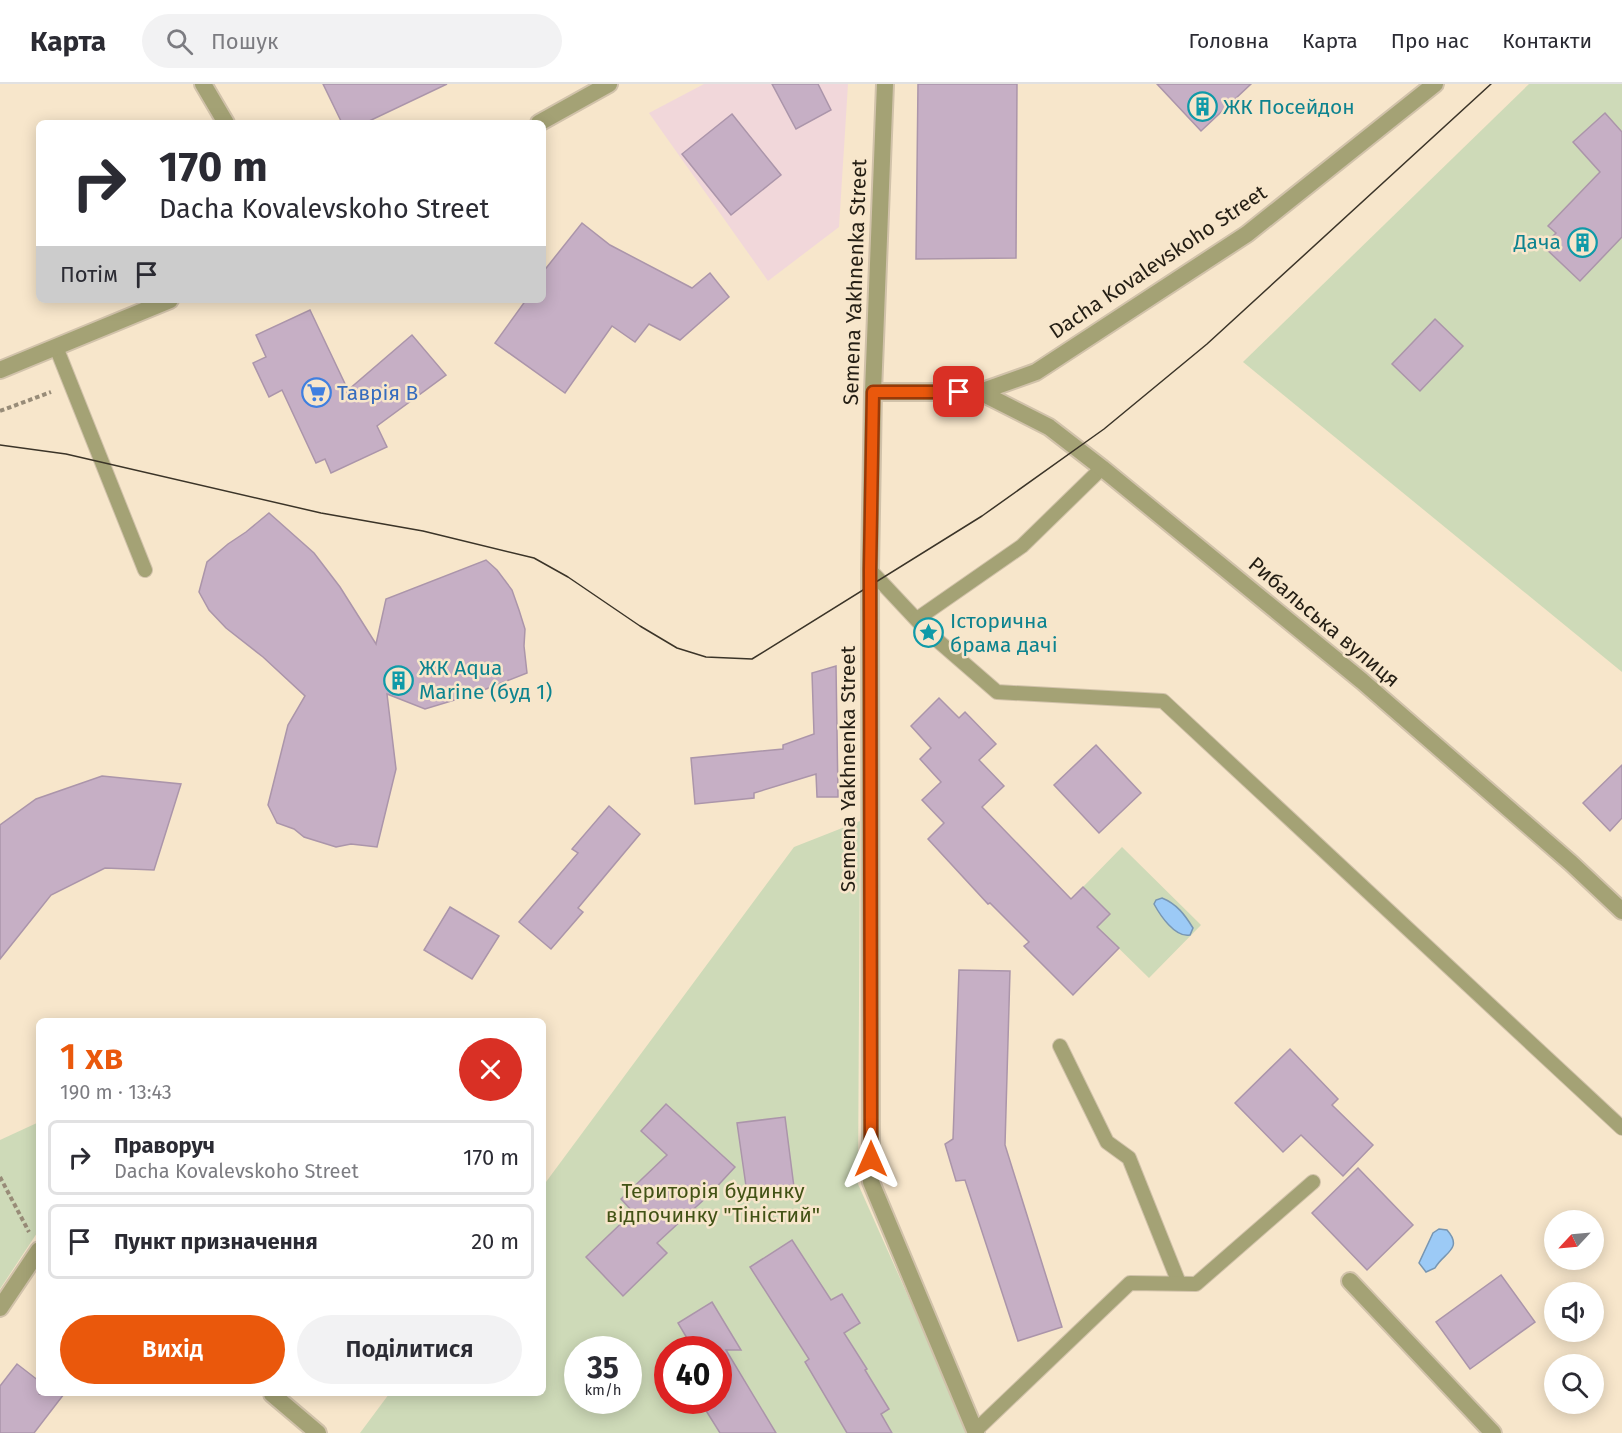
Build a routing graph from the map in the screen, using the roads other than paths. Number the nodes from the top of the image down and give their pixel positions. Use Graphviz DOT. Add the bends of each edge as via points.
graph roads {
  1 [pos="203,84"];
  2 [pos="609,84"];
  3 [pos="885,84"];
  4 [pos="1435,84"];
  5 [pos="224,120"];
  6 [pos="544,120"];
  7 [pos="163,303"];
  8 [pos="56,347"];
  9 [pos="0,370"];
  10 [pos="873,392"];
  11 [pos="980,392"];
  12 [pos="1102,468"];
  13 [pos="145,570"];
  14 [pos="870,570"];
  15 [pos="917,619"];
  16 [pos="1622,911"];
  17 [pos="1060,1046"];
  18 [pos="1622,1128"];
  19 [pos="1313,1182"];
  20 [pos="36,1254"];
  21 [pos="1350,1281"];
  22 [pos="1179,1283"];
  23 [pos="0,1308"];
  24 [pos="274,1396"];
  25 [pos="976,1432"];
  26 [pos="318,1433"];
  27 [pos="1493,1433"];
  1 -- 5 [label="street"];
  2 -- 6 [label="street"];
  3 -- 10 [label="street, Semena Yakhnenka Street"];
  4 -- 11 [label="street, Dacha Kovalevskoho Street" via="1247,234 1036,372"];
  7 -- 8 [label="street"];
  8 -- 9 [label="street"];
  8 -- 13 [label="lane"];
  10 -- 11 [label="street, Dacha Kovalevskoho Street"];
  10 -- 14 [label="street, Semena Yakhnenka Street"];
  11 -- 12 [label="street, Рибальська вулиця" via="1049,427"];
  12 -- 15 [label="lane" via="1022,546"];
  12 -- 16 [label="street, Рибальська вулиця" via="1362,681"];
  14 -- 15 [label="lane"];
  14 -- 25 [label="street, Semena Yakhnenka Street" via="871,1182"];
  15 -- 18 [label="lane" via="997,692 1163,701"];
  17 -- 22 [label="lane" via="1107,1142 1129,1158"];
  19 -- 22 [label="lane" via="1196,1284"];
  20 -- 23 [label="street"];
  21 -- 27 [label="street"];
  22 -- 25 [label="lane" via="1130,1283"];
  24 -- 26 [label="street"];
}
